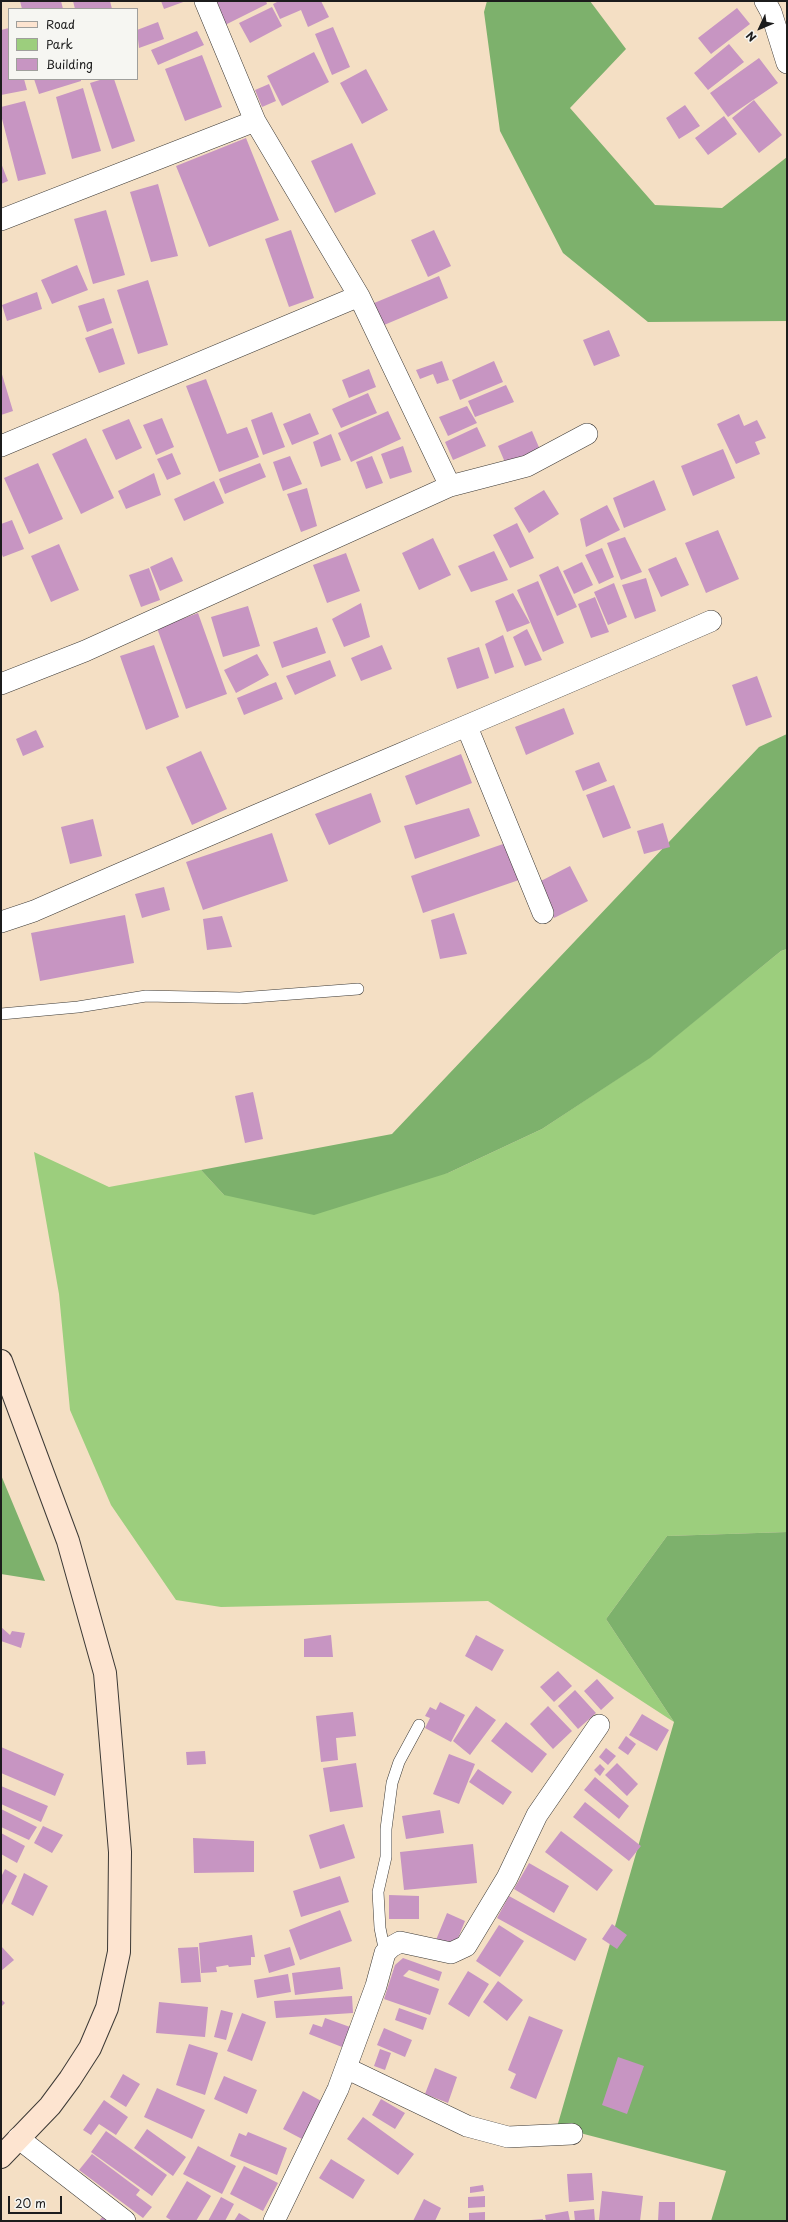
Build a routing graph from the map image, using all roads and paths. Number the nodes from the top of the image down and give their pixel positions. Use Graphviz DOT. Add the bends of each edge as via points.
graph roads {
  1 [pos="205,1"];
  2 [pos="765,1"];
  3 [pos="787,63"];
  4 [pos="255,120"];
  5 [pos="1,220"];
  6 [pos="359,296"];
  7 [pos="587,434"];
  8 [pos="1,446"];
  9 [pos="450,486"];
  10 [pos="711,621"];
  11 [pos="1,684"];
  12 [pos="467,727"];
  13 [pos="543,912"];
  14 [pos="1,922"];
  15 [pos="358,989"];
  16 [pos="1,1014"];
  17 [pos="1,1361"];
  18 [pos="419,1725"];
  19 [pos="600,1726"];
  20 [pos="385,1953"];
  21 [pos="346,2068"];
  22 [pos="572,2134"];
  23 [pos="18,2138"];
  24 [pos="1,2156"];
  25 [pos="125,2221"];
  26 [pos="274,2221"];
  1 -- 4 [label="street"];
  2 -- 3 [label="street"];
  4 -- 5 [label="street"];
  4 -- 6 [label="street"];
  6 -- 8 [label="street"];
  6 -- 9 [label="street"];
  7 -- 9 [label="street" via="527,466"];
  9 -- 11 [label="street" via="85,651"];
  10 -- 12 [label="street"];
  12 -- 13 [label="street"];
  12 -- 14 [label="street" via="234,823 34,911"];
  15 -- 16 [label="lane" via="240,998 146,996 78,1007"];
  17 -- 23 [label="street" via="68,1541 105,1673 120,1852 119,1952 107,2008 90,2048 70,2079 50,2106"];
  18 -- 20 [label="lane" via="399,1762 392,1783 386,1829 386,1858 378,1892 380,1928"];
  19 -- 20 [label="street" via="537,1815 507,1878 466,1946 451,1953 400,1942"];
  20 -- 21 [label="street" via="376,1986"];
  21 -- 22 [label="street" via="467,2126 487,2132 508,2136"];
  21 -- 26 [label="street"];
  23 -- 24 [label="street"];
  23 -- 25 [label="street"];
}
